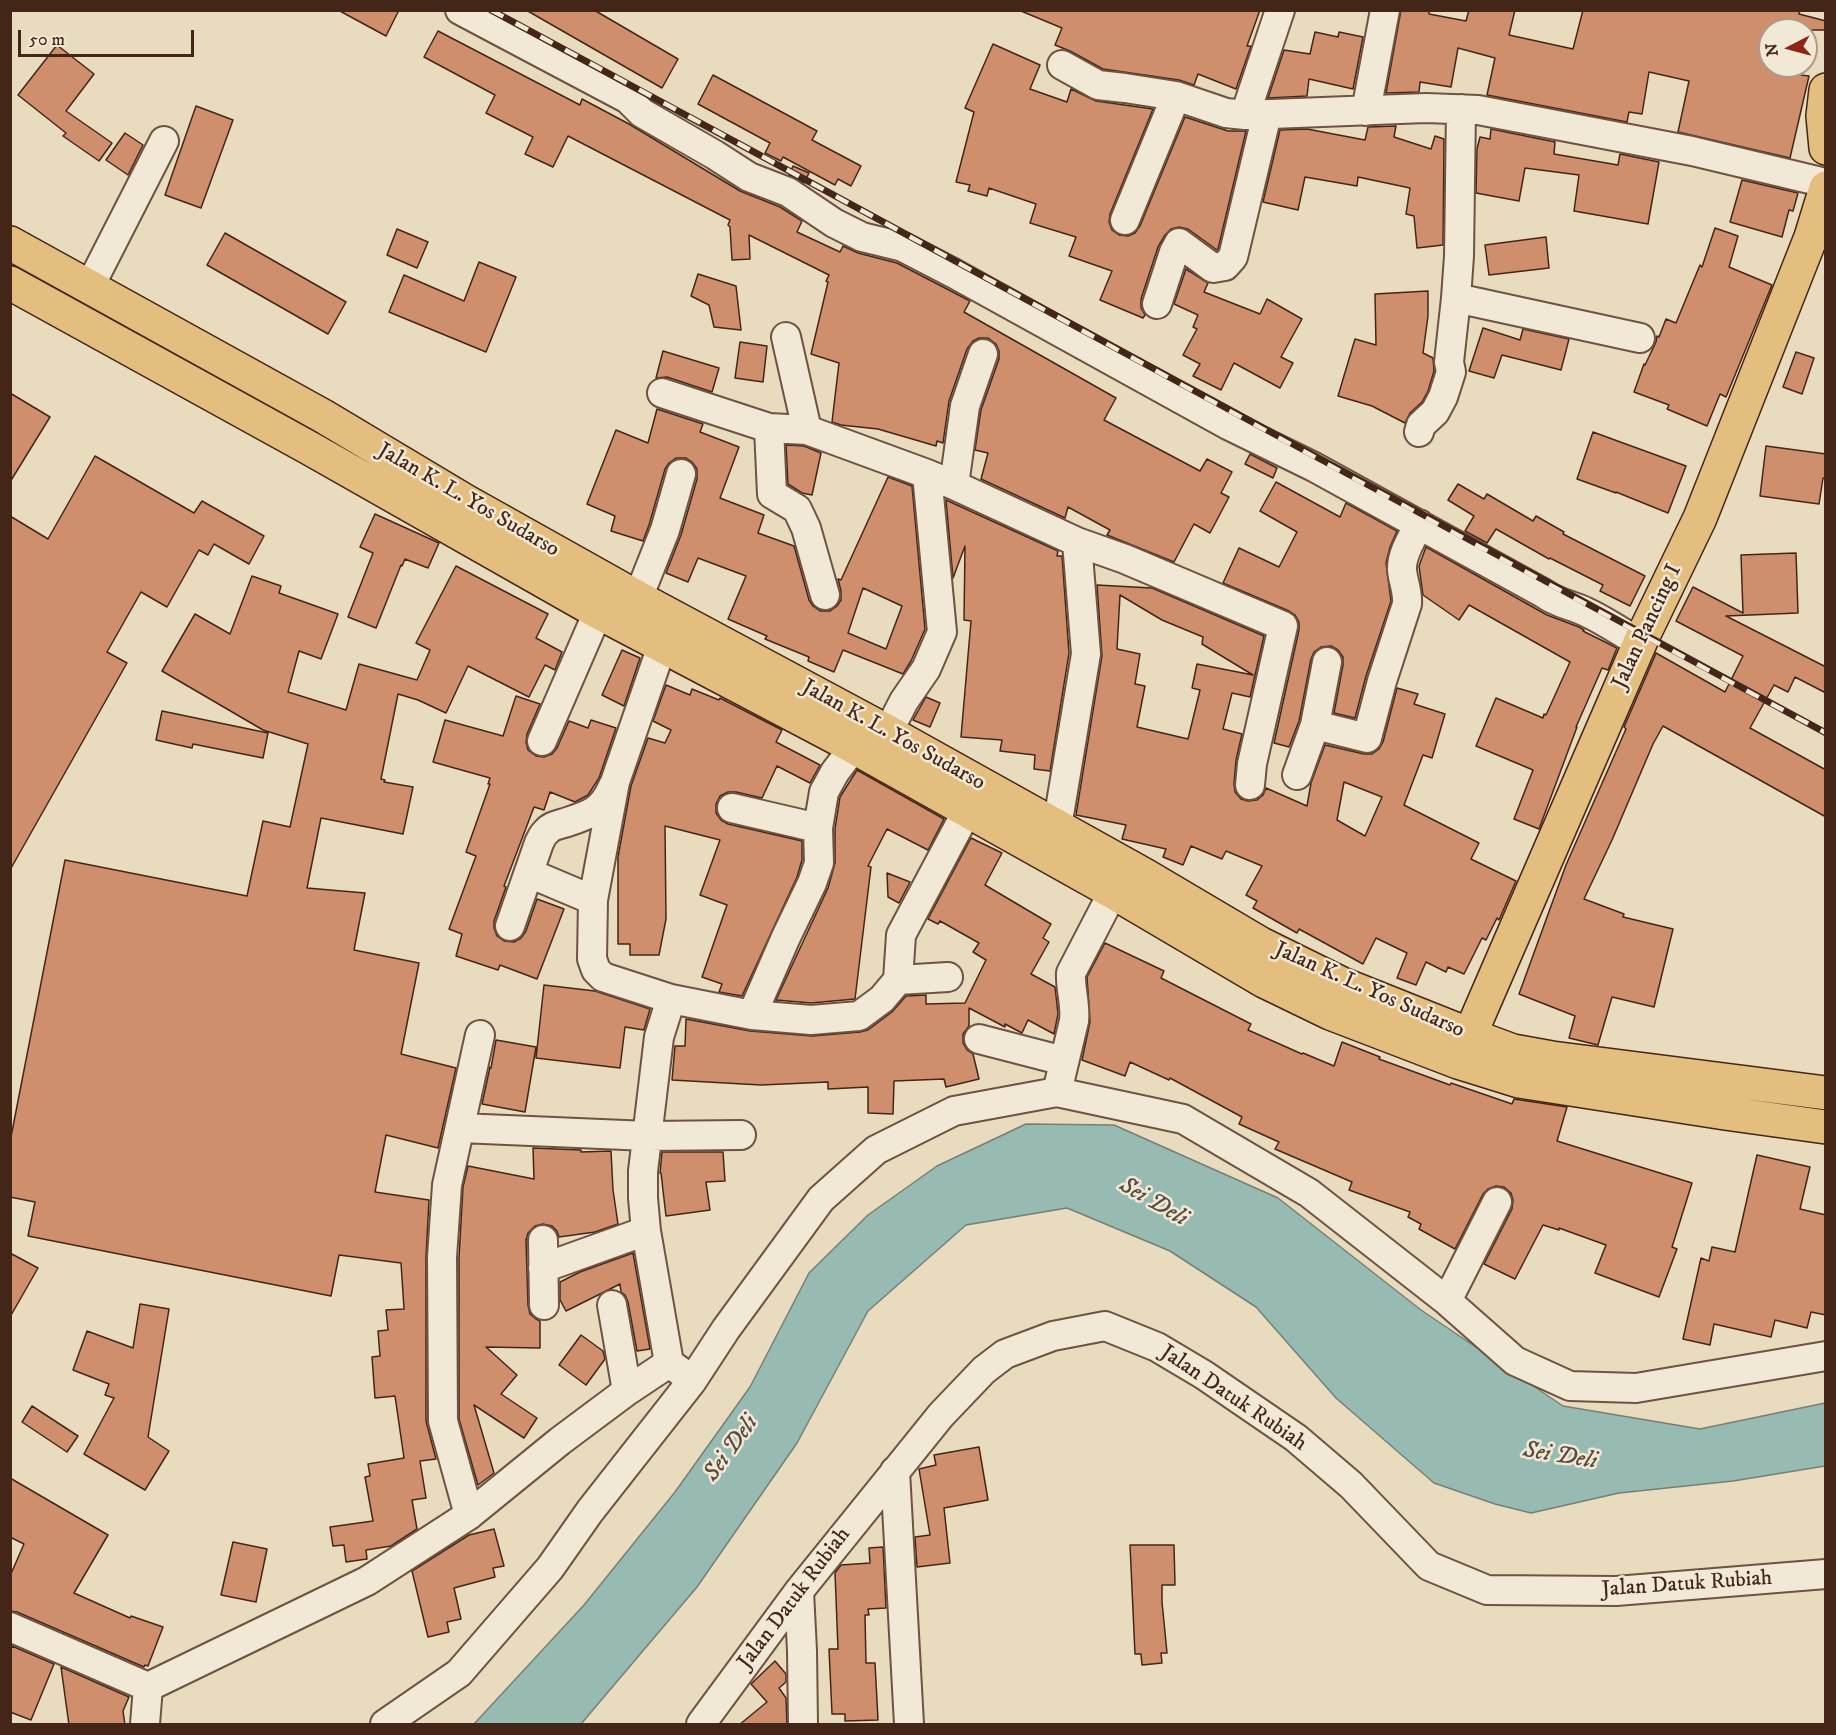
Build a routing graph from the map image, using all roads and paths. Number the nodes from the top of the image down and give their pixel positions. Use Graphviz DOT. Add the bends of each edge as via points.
graph roads {
  1 [pos="460,10"];
  2 [pos="1280,10"];
  3 [pos="1385,10"];
  4 [pos="1062,65"];
  5 [pos="1826,90"];
  6 [pos="1176,96"];
  7 [pos="1461,109"];
  8 [pos="1366,111"];
  9 [pos="1256,115"];
  10 [pos="165,141"];
  11 [pos="1826,148"];
  12 [pos="1826,183"];
  13 [pos="1826,188"];
  14 [pos="1125,220"];
  15 [pos="1818,238"];
  16 [pos="10,243"];
  17 [pos="10,283"];
  18 [pos="90,286"];
  19 [pos="1456,298"];
  20 [pos="1157,303"];
  21 [pos="786,337"];
  22 [pos="1640,338"];
  23 [pos="982,354"];
  24 [pos="662,393"];
  25 [pos="769,428"];
  26 [pos="807,430"];
  27 [pos="1419,432"];
  28 [pos="681,474"];
  29 [pos="927,474"];
  30 [pos="954,485"];
  31 [pos="1419,524"];
  32 [pos="1077,542"];
  33 [pos="825,595"];
  34 [pos="638,598"];
  35 [pos="598,612"];
  36 [pos="1639,644"];
  37 [pos="662,646"];
  38 [pos="1328,662"];
  39 [pos="1315,725"];
  40 [pos="888,732"];
  41 [pos="542,741"];
  42 [pos="854,747"];
  43 [pos="1297,775"];
  44 [pos="615,782"];
  45 [pos="1250,785"];
  46 [pos="732,808"];
  47 [pos="967,811"];
  48 [pos="1057,827"];
  49 [pos="818,828"];
  50 [pos="529,873"];
  51 [pos="1130,891"];
  52 [pos="593,900"];
  53 [pos="510,926"];
  54 [pos="948,977"];
  55 [pos="898,980"];
  56 [pos="670,999"];
  57 [pos="752,1015"];
  58 [pos="480,1035"];
  59 [pos="979,1039"];
  60 [pos="1464,1049"];
  61 [pos="1064,1061"];
  62 [pos="1057,1092"];
  63 [pos="1826,1093"];
  64 [pos="1826,1126"];
  65 [pos="460,1128"];
  66 [pos="741,1135"];
  67 [pos="648,1136"];
  68 [pos="1497,1202"];
  69 [pos="646,1231"];
  70 [pos="1447,1302"];
  71 [pos="543,1305"];
  72 [pos="612,1305"];
  73 [pos="1826,1356"];
  74 [pos="669,1363"];
  75 [pos="692,1381"];
  76 [pos="627,1391"];
  77 [pos="895,1471"];
  78 [pos="468,1515"];
  79 [pos="1826,1574"];
  80 [pos="798,1591"];
  81 [pos="10,1627"];
  82 [pos="148,1687"];
  83 [pos="145,1725"];
  84 [pos="385,1725"];
  85 [pos="701,1725"];
  86 [pos="803,1725"];
  87 [pos="909,1725"];
  1 -- 31 [label="street" via="628,99 642,113 749,177 788,192 834,223 861,237 903,247 1228,425"];
  2 -- 9 [label="street"];
  3 -- 8 [label="street"];
  4 -- 6 [label="street" via="1098,85"];
  5 -- 11 [label="main road"];
  6 -- 9 [label="street" via="1226,113"];
  6 -- 14 [label="street"];
  7 -- 8 [label="street"];
  7 -- 12 [label="street" via="1692,151"];
  7 -- 19 [label="street"];
  8 -- 9 [label="street"];
  9 -- 20 [label="street" via="1233,257 1225,267 1213,268 1179,243"];
  10 -- 18 [label="street"];
  13 -- 15 [label="main road, Jalan Pancing I"];
  15 -- 36 [label="main road, Jalan Pancing I" via="1700,518"];
  16 -- 18 [label="main road, Jalan K. L. Yos Sudarso"];
  17 -- 35 [label="main road, Jalan K. L. Yos Sudarso"];
  18 -- 34 [label="main road, Jalan K. L. Yos Sudarso"];
  19 -- 22 [label="street"];
  19 -- 27 [label="street" via="1451,372 1443,397"];
  21 -- 26 [label="street"];
  23 -- 30 [label="street" via="965,406"];
  24 -- 25 [label="street"];
  25 -- 26 [label="street"];
  25 -- 33 [label="street" via="772,494 797,509"];
  26 -- 29 [label="street"];
  28 -- 34 [label="street" via="665,530"];
  29 -- 30 [label="street"];
  29 -- 40 [label="street" via="942,632 926,669"];
  30 -- 32 [label="street"];
  31 -- 36 [label="street" via="1556,602 1599,618"];
  31 -- 39 [label="street" via="1402,566 1407,604 1367,738"];
  32 -- 45 [label="street" via="1283,626"];
  32 -- 48 [label="street" via="1086,654"];
  34 -- 40 [label="main road, Jalan K. L. Yos Sudarso"];
  35 -- 37 [label="main road, Jalan K. L. Yos Sudarso"];
  35 -- 41 [label="street"];
  36 -- 60 [label="main road, Jalan Pancing I"];
  37 -- 42 [label="main road, Jalan K. L. Yos Sudarso"];
  37 -- 44 [label="street"];
  38 -- 39 [label="street"];
  39 -- 43 [label="street"];
  40 -- 48 [label="main road, Jalan K. L. Yos Sudarso"];
  42 -- 47 [label="main road, Jalan K. L. Yos Sudarso"];
  42 -- 49 [label="street" via="824,792"];
  44 -- 50 [label="street" via="608,799 595,811 545,832"];
  44 -- 52 [label="street"];
  46 -- 49 [label="street"];
  47 -- 51 [label="main road, Jalan K. L. Yos Sudarso"];
  47 -- 55 [label="street" via="901,935"];
  48 -- 51 [label="main road, Jalan K. L. Yos Sudarso"];
  49 -- 57 [label="street" via="819,863 812,883"];
  50 -- 52 [label="street"];
  50 -- 53 [label="street"];
  51 -- 60 [label="main road, Jalan K. L. Yos Sudarso" via="1261,944"];
  51 -- 61 [label="street" via="1071,973 1075,1009"];
  52 -- 56 [label="street" via="592,959 596,970 603,977"];
  54 -- 55 [label="street"];
  55 -- 57 [label="street" via="882,999 859,1016 811,1020"];
  56 -- 57 [label="street"];
  56 -- 67 [label="street" via="659,1037"];
  58 -- 65 [label="street"];
  59 -- 61 [label="street"];
  60 -- 63 [label="main road, Jalan K. L. Yos Sudarso" via="1513,1050"];
  60 -- 64 [label="main road, Jalan K. L. Yos Sudarso" via="1519,1081"];
  61 -- 62 [label="street"];
  62 -- 70 [label="street" via="1183,1119 1309,1193"];
  62 -- 75 [label="street" via="954,1111 876,1150 821,1199"];
  65 -- 67 [label="street"];
  65 -- 78 [label="street" via="447,1185 442,1257 443,1421"];
  66 -- 67 [label="street"];
  67 -- 69 [label="street" via="643,1172"];
  68 -- 70 [label="street"];
  69 -- 71 [label="street" via="543,1254"];
  69 -- 74 [label="street"];
  70 -- 73 [label="street" via="1515,1361 1570,1386 1636,1388"];
  72 -- 76 [label="street"];
  74 -- 75 [label="street"];
  74 -- 76 [label="street"];
  75 -- 84 [label="street" via="503,1624 459,1673"];
  76 -- 78 [label="street"];
  77 -- 79 [label="street, Jalan Datuk Rubiah" via="941,1415 1005,1354 1053,1336 1105,1326 1157,1347 1214,1381 1305,1446 1351,1485 1429,1566 1487,1590 1616,1592"];
  77 -- 80 [label="street, Jalan Datuk Rubiah"];
  77 -- 87 [label="street"];
  78 -- 82 [label="street" via="367,1581"];
  80 -- 85 [label="street, Jalan Datuk Rubiah"];
  80 -- 86 [label="street"];
  81 -- 82 [label="street"];
  82 -- 83 [label="street"];
}
